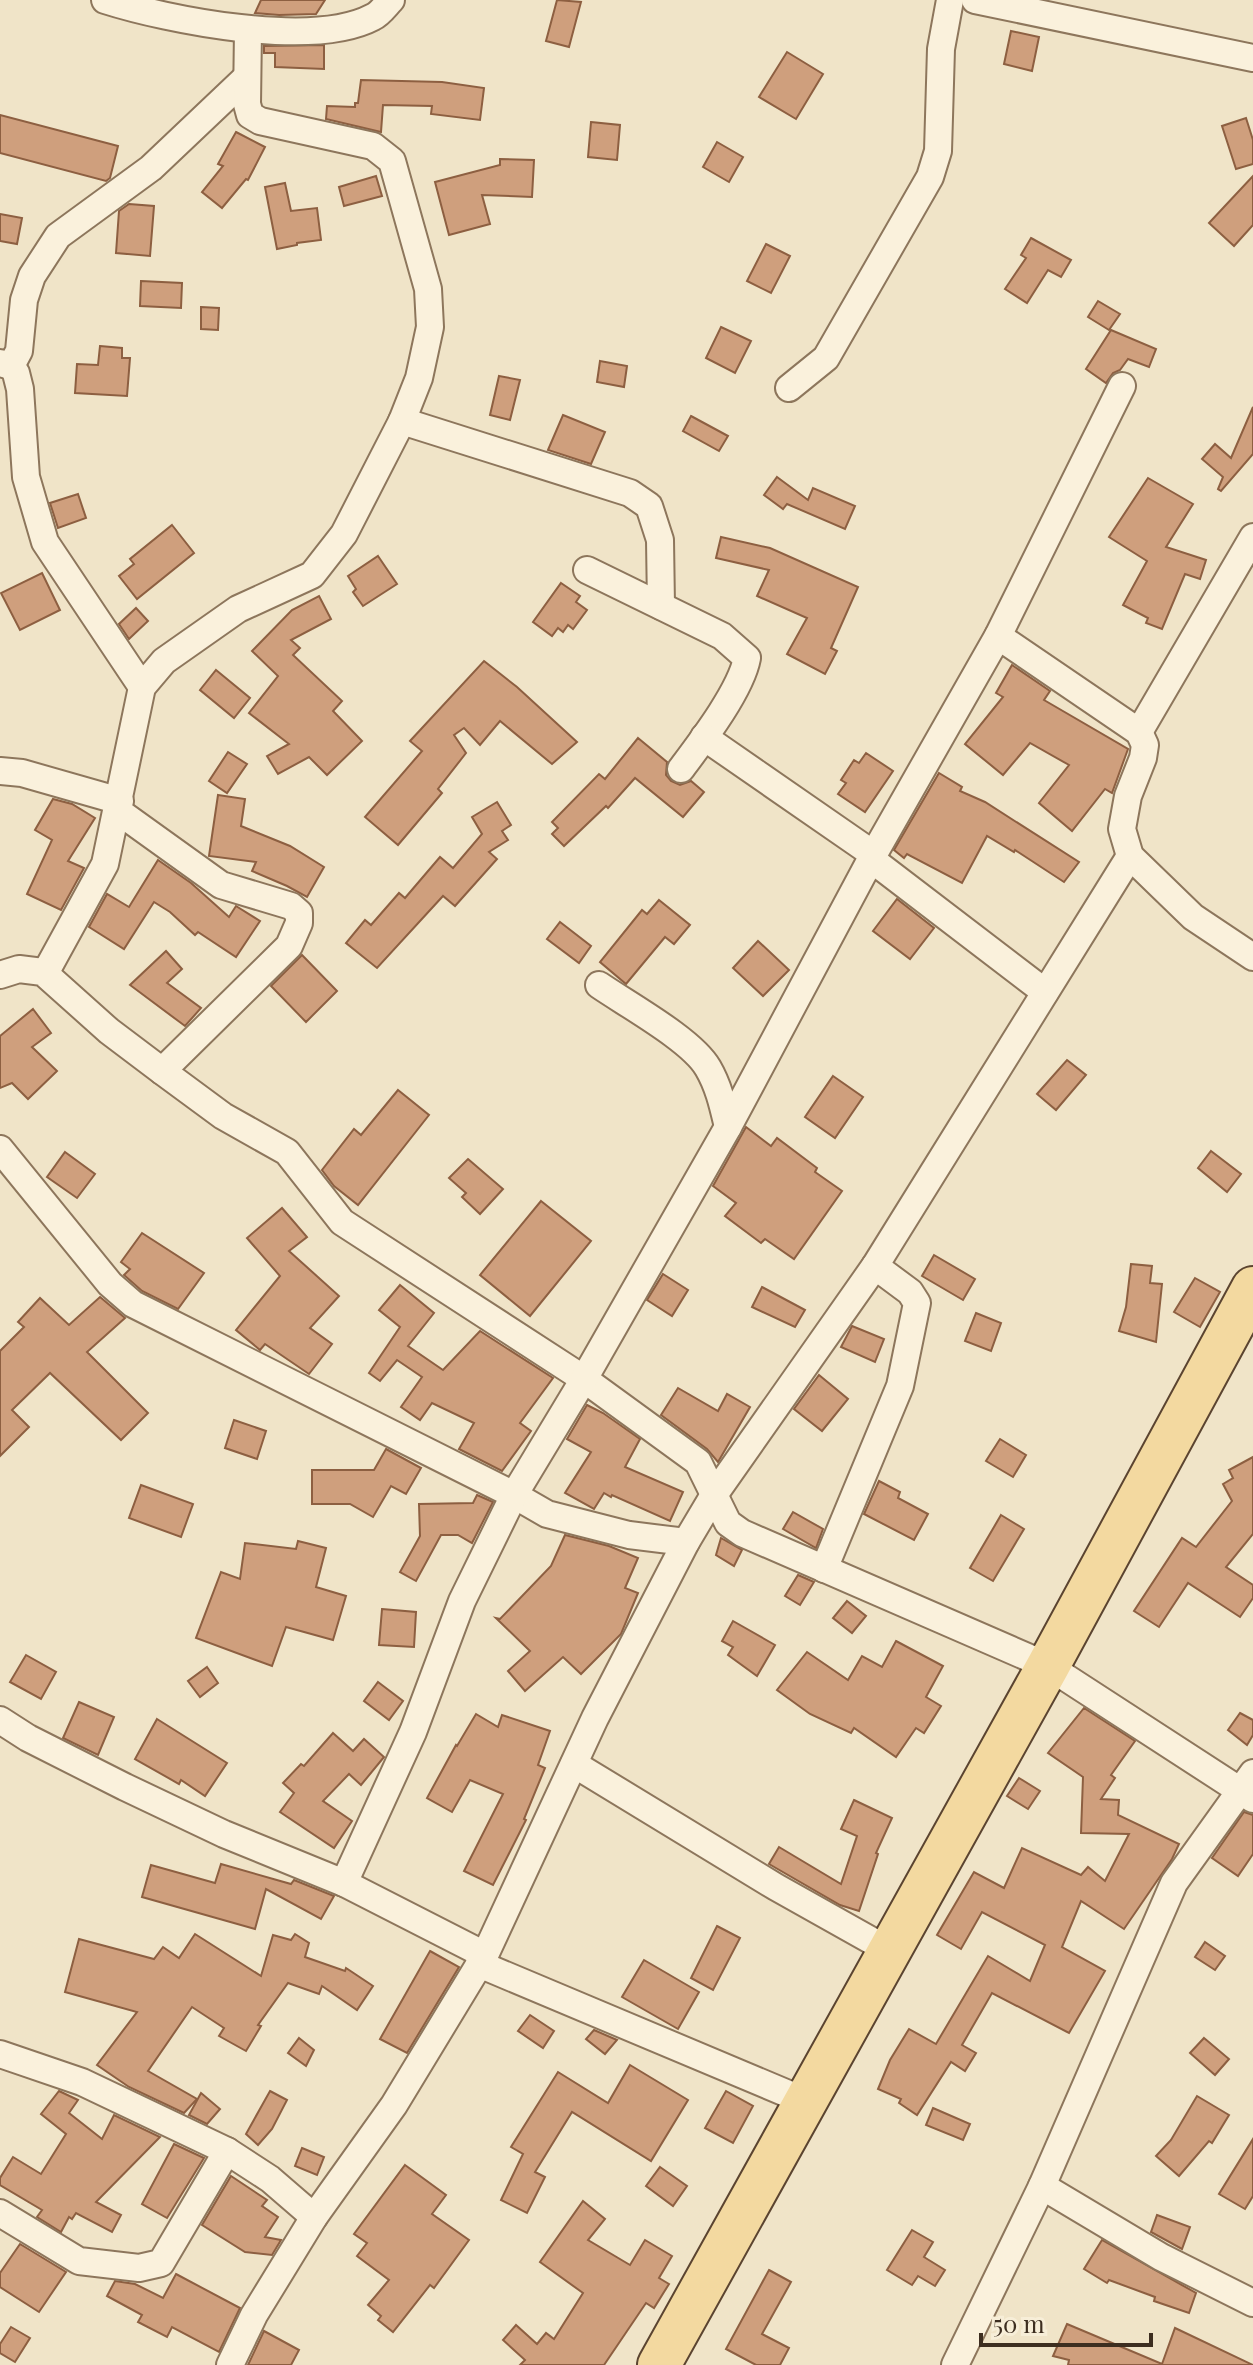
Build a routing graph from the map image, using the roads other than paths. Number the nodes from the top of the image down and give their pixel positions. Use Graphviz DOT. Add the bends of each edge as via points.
graph roads {
  1 [pos="105,0"];
  2 [pos="391,0"];
  3 [pos="950,0"];
  4 [pos="975,0"];
  5 [pos="248,30"];
  6 [pos="1253,58"];
  7 [pos="247,77"];
  8 [pos="5,365"];
  9 [pos="1122,386"];
  10 [pos="789,388"];
  11 [pos="402,421"];
  12 [pos="1253,537"];
  13 [pos="587,570"];
  14 [pos="661,606"];
  15 [pos="998,636"];
  16 [pos="142,687"];
  17 [pos="1139,732"];
  18 [pos="704,737"];
  19 [pos="681,769"];
  20 [pos="0,771"];
  21 [pos="119,806"];
  22 [pos="872,856"];
  23 [pos="1130,856"];
  24 [pos="1253,957"];
  25 [pos="43,972"];
  26 [pos="0,975"];
  27 [pos="599,985"];
  28 [pos="1045,992"];
  29 [pos="162,1071"];
  30 [pos="728,1127"];
  31 [pos="0,1149"];
  32 [pos="875,1266"];
  33 [pos="1253,1288"];
  34 [pos="584,1379"];
  35 [pos="514,1495"];
  36 [pos="714,1495"];
  37 [pos="686,1542"];
  38 [pos="824,1569"];
  39 [pos="1048,1666"];
  40 [pos="0,1720"];
  41 [pos="574,1764"];
  42 [pos="1249,1788"];
  43 [pos="344,1883"];
  44 [pos="890,1951"];
  45 [pos="482,1959"];
  46 [pos="1,2051"];
  47 [pos="805,2101"];
  48 [pos="227,2151"];
  49 [pos="1042,2186"];
  50 [pos="0,2213"];
  51 [pos="314,2217"];
  52 [pos="1253,2303"];
  53 [pos="230,2365"];
  54 [pos="659,2365"];
  55 [pos="955,2365"];
  1 -- 5 [label="street"];
  2 -- 5 [label="street" via="374,17 326,31"];
  3 -- 10 [label="street" via="941,49 938,151 930,177 826,358"];
  4 -- 6 [label="street"];
  5 -- 7 [label="street"];
  7 -- 8 [label="street" via="151,168 58,236 32,276 19,351"];
  7 -- 11 [label="street" via="250,115 260,121 373,146 392,161 428,289 430,327 419,378"];
  8 -- 16 [label="street" via="16,373 20,389 26,477 45,542"];
  9 -- 15 [label="street"];
  11 -- 14 [label="street" via="630,493 649,506 660,540"];
  11 -- 16 [label="street" via="344,534 312,575 238,609 164,661"];
  12 -- 17 [label="street"];
  13 -- 14 [label="street"];
  14 -- 18 [label="street" via="722,636 747,658"];
  15 -- 17 [label="street"];
  15 -- 22 [label="street"];
  16 -- 21 [label="street"];
  17 -- 23 [label="street" via="1143,758 1122,829"];
  18 -- 19 [label="street"];
  18 -- 22 [label="street"];
  20 -- 21 [label="street" via="22,773"];
  21 -- 25 [label="street" via="105,864"];
  21 -- 29 [label="street" via="221,885 299,913 289,946"];
  22 -- 28 [label="street"];
  22 -- 30 [label="street"];
  23 -- 24 [label="street" via="1193,917"];
  23 -- 28 [label="street"];
  25 -- 26 [label="street" via="19,969"];
  25 -- 29 [label="street"];
  27 -- 30 [label="street" via="690,1048 706,1065"];
  28 -- 32 [label="street"];
  29 -- 34 [label="street" via="223,1116 287,1152 342,1222"];
  30 -- 34 [label="street"];
  31 -- 35 [label="street" via="110,1284 133,1304"];
  32 -- 36 [label="street"];
  32 -- 38 [label="street" via="917,1303 900,1386"];
  33 -- 39 [label="main road"];
  34 -- 35 [label="street"];
  34 -- 36 [label="street" via="698,1462"];
  35 -- 37 [label="street" via="547,1514 629,1535"];
  35 -- 43 [label="street" via="462,1601 413,1732"];
  36 -- 37 [label="street"];
  36 -- 38 [label="street" via="728,1523 742,1533"];
  37 -- 41 [label="street"];
  38 -- 39 [label="street"];
  39 -- 42 [label="street"];
  39 -- 44 [label="main road"];
  40 -- 43 [label="street" via="182,1814"];
  41 -- 44 [label="street"];
  41 -- 45 [label="street"];
  42 -- 49 [label="street" via="1174,1883"];
  43 -- 45 [label="street"];
  44 -- 47 [label="main road"];
  45 -- 47 [label="street"];
  45 -- 51 [label="street" via="394,2105"];
  46 -- 48 [label="street" via="82,2082"];
  47 -- 54 [label="main road"];
  48 -- 50 [label="street" via="161,2263 139,2268 79,2261"];
  48 -- 51 [label="street"];
  49 -- 52 [label="street" via="1161,2257"];
  49 -- 55 [label="street"];
  51 -- 53 [label="street"];
}
